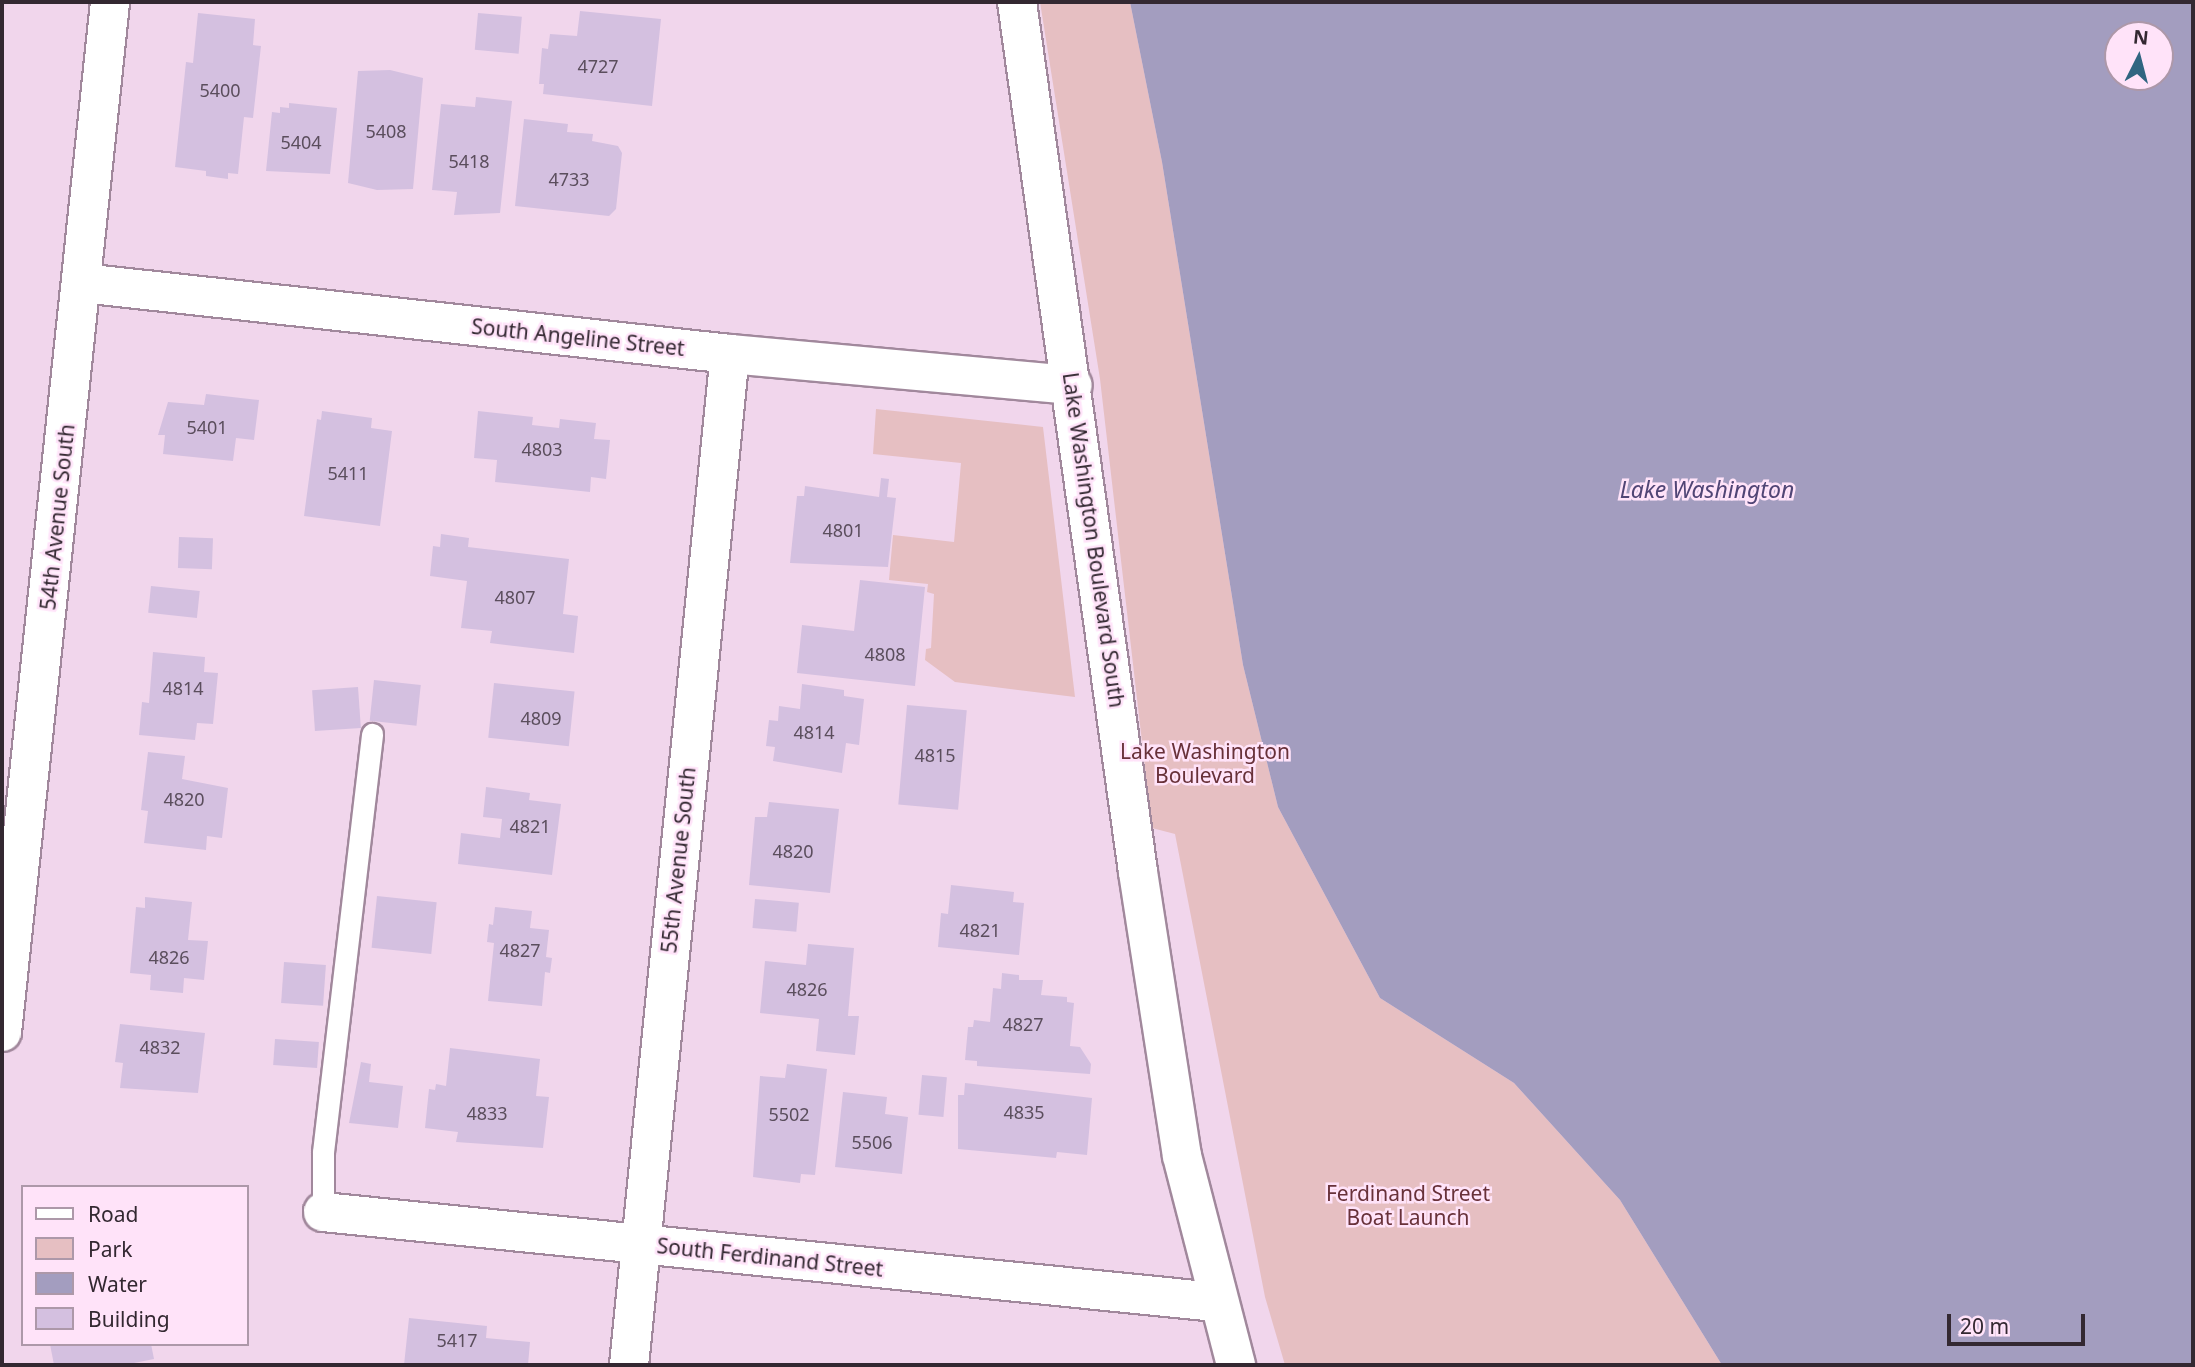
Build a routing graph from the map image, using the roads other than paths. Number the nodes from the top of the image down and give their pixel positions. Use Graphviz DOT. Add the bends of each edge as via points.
graph roads {
  1 [pos="110,2"];
  2 [pos="1017,2"];
  3 [pos="82,283"];
  4 [pos="730,354"];
  5 [pos="1073,385"];
  6 [pos="372,734"];
  7 [pos="2,1032"];
  8 [pos="323,1212"];
  9 [pos="639,1245"];
  10 [pos="1216,1302"];
  11 [pos="629,1365"];
  12 [pos="1236,1365"];
  1 -- 3 [label="street, 54th Avenue South"];
  2 -- 5 [label="street, Lake Washington Boulevard South"];
  3 -- 4 [label="street, South Angeline Street"];
  3 -- 7 [label="street, 54th Avenue South"];
  4 -- 5 [label="street, South Angeline Street"];
  4 -- 9 [label="street, 55th Avenue South"];
  5 -- 10 [label="street, Lake Washington Boulevard South" via="1136,858 1176,1116"];
  6 -- 8 [label="lane" via="323,1152"];
  8 -- 9 [label="street, South Ferdinand Street"];
  9 -- 10 [label="street, South Ferdinand Street"];
  9 -- 11 [label="street, 55th Avenue South"];
  10 -- 12 [label="street, Lake Washington Boulevard South"];
}
